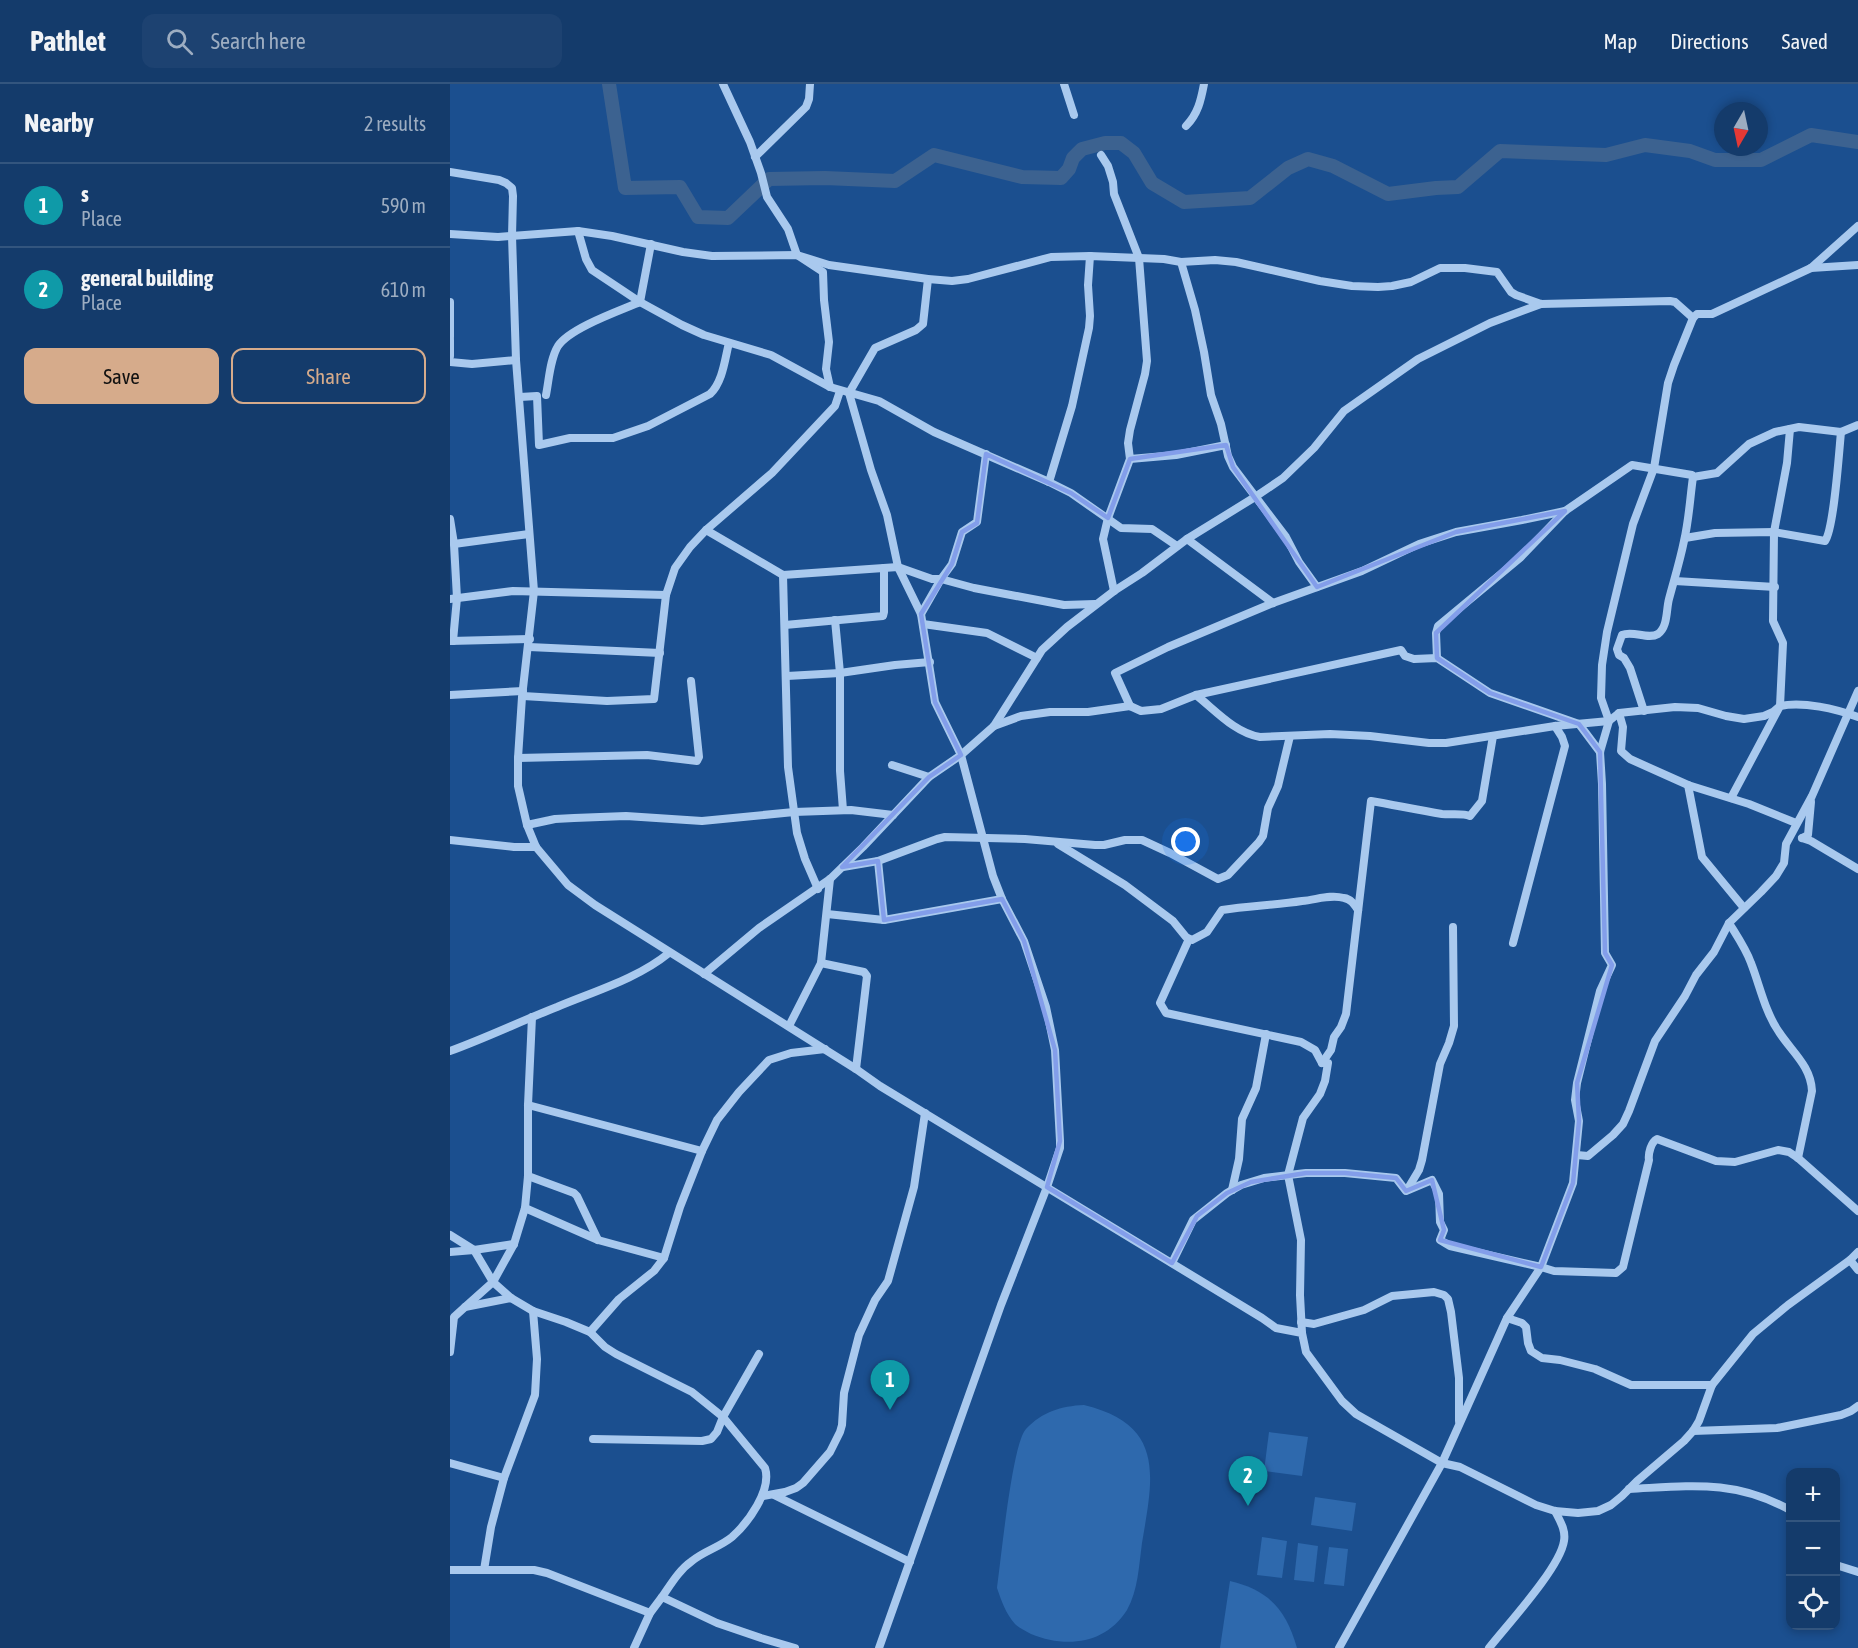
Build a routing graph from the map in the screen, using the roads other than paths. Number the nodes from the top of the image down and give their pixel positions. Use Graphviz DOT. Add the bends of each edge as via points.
graph roads {
  1 [pos="723,84"];
  2 [pos="810,84"];
  3 [pos="1064,84"];
  4 [pos="1204,84"];
  5 [pos="1074,115"];
  6 [pos="1186,126"];
  7 [pos="1101,155"];
  8 [pos="755,157"];
  9 [pos="450,172"];
  10 [pos="1858,226"];
  11 [pos="578,231"];
  12 [pos="450,234"];
  13 [pos="512,236"];
  14 [pos="651,244"];
  15 [pos="797,255"];
  16 [pos="1090,256"];
  17 [pos="1139,258"];
  18 [pos="1181,262"];
  19 [pos="1858,265"];
  20 [pos="1811,268"];
  21 [pos="928,279"];
  22 [pos="450,302"];
  23 [pos="640,302"];
  24 [pos="1541,304"];
  25 [pos="1693,318"];
  26 [pos="450,338"];
  27 [pos="729,343"];
  28 [pos="450,356"];
  29 [pos="516,360"];
  30 [pos="450,362"];
  31 [pos="830,387"];
  32 [pos="840,392"];
  33 [pos="849,393"];
  34 [pos="546,395"];
  35 [pos="520,397"];
  36 [pos="1858,425"];
  37 [pos="1790,429"];
  38 [pos="1840,432"];
  39 [pos="1226,445"];
  40 [pos="986,454"];
  41 [pos="1130,459"];
  42 [pos="1654,468"];
  43 [pos="1693,477"];
  44 [pos="1048,482"];
  45 [pos="1255,498"];
  46 [pos="1565,510"];
  47 [pos="1108,518"];
  48 [pos="450,519"];
  49 [pos="706,530"];
  50 [pos="1774,532"];
  51 [pos="528,534"];
  52 [pos="1685,538"];
  53 [pos="1187,539"];
  54 [pos="454,544"];
  55 [pos="1177,546"];
  56 [pos="898,567"];
  57 [pos="884,568"];
  58 [pos="783,574"];
  59 [pos="941,579"];
  60 [pos="1675,581"];
  61 [pos="1775,587"];
  62 [pos="1317,588"];
  63 [pos="534,591"];
  64 [pos="1114,591"];
  65 [pos="666,595"];
  66 [pos="454,598"];
  67 [pos="1273,603"];
  68 [pos="1096,604"];
  69 [pos="921,614"];
  70 [pos="835,620"];
  71 [pos="923,624"];
  72 [pos="785,625"];
  73 [pos="452,641"];
  74 [pos="529,643"];
  75 [pos="660,653"];
  76 [pos="1036,658"];
  77 [pos="1437,658"];
  78 [pos="930,662"];
  79 [pos="840,673"];
  80 [pos="787,676"];
  81 [pos="691,681"];
  82 [pos="1858,691"];
  83 [pos="523,693"];
  84 [pos="450,695"];
  85 [pos="1196,695"];
  86 [pos="1130,706"];
  87 [pos="1780,706"];
  88 [pos="1644,711"];
  89 [pos="1619,713"];
  90 [pos="1848,713"];
  91 [pos="1858,717"];
  92 [pos="1608,721"];
  93 [pos="1579,723"];
  94 [pos="994,726"];
  95 [pos="1555,726"];
  96 [pos="1290,736"];
  97 [pos="1493,736"];
  98 [pos="1600,752"];
  99 [pos="961,755"];
  100 [pos="518,758"];
  101 [pos="892,765"];
  102 [pos="929,777"];
  103 [pos="1689,785"];
  104 [pos="1812,796"];
  105 [pos="1731,798"];
  106 [pos="843,810"];
  107 [pos="794,812"];
  108 [pos="893,815"];
  109 [pos="1796,823"];
  110 [pos="527,825"];
  111 [pos="982,838"];
  112 [pos="450,840"];
  113 [pos="1055,843"];
  114 [pos="536,847"];
  115 [pos="878,861"];
  116 [pos="842,867"];
  117 [pos="1858,870"];
  118 [pos="830,879"];
  119 [pos="818,889"];
  120 [pos="1002,899"];
  121 [pos="1744,908"];
  122 [pos="1358,910"];
  123 [pos="827,914"];
  124 [pos="884,921"];
  125 [pos="1729,923"];
  126 [pos="1453,927"];
  127 [pos="1189,939"];
  128 [pos="1512,943"];
  129 [pos="669,953"];
  130 [pos="820,963"];
  131 [pos="704,974"];
  132 [pos="532,1017"];
  133 [pos="789,1026"];
  134 [pos="1266,1034"];
  135 [pos="825,1048"];
  136 [pos="450,1051"];
  137 [pos="1322,1063"];
  138 [pos="856,1069"];
  139 [pos="528,1105"];
  140 [pos="925,1113"];
  141 [pos="702,1151"];
  142 [pos="1577,1155"];
  143 [pos="1798,1158"];
  144 [pos="1288,1175"];
  145 [pos="528,1176"];
  146 [pos="1047,1187"];
  147 [pos="1232,1190"];
  148 [pos="1406,1191"];
  149 [pos="525,1208"];
  150 [pos="1858,1211"];
  151 [pos="450,1235"];
  152 [pos="598,1240"];
  153 [pos="514,1244"];
  154 [pos="474,1250"];
  155 [pos="450,1252"];
  156 [pos="1858,1252"];
  157 [pos="664,1258"];
  158 [pos="1850,1260"];
  159 [pos="1172,1263"];
  160 [pos="1541,1267"];
  161 [pos="1858,1270"];
  162 [pos="493,1282"];
  163 [pos="511,1298"];
  164 [pos="465,1307"];
  165 [pos="533,1311"];
  166 [pos="452,1317"];
  167 [pos="1507,1318"];
  168 [pos="1301,1322"];
  169 [pos="590,1332"];
  170 [pos="1302,1332"];
  171 [pos="450,1352"];
  172 [pos="759,1354"];
  173 [pos="1713,1385"];
  174 [pos="1858,1406"];
  175 [pos="723,1417"];
  176 [pos="1459,1426"];
  177 [pos="1693,1431"];
  178 [pos="593,1439"];
  179 [pos="450,1463"];
  180 [pos="1442,1463"];
  181 [pos="504,1478"];
  182 [pos="1629,1489"];
  183 [pos="774,1495"];
  184 [pos="763,1496"];
  185 [pos="1786,1508"];
  186 [pos="1555,1510"];
  187 [pos="910,1562"];
  188 [pos="1840,1566"];
  189 [pos="450,1570"];
  190 [pos="484,1570"];
  191 [pos="1858,1572"];
  192 [pos="662,1597"];
  193 [pos="650,1614"];
  194 [pos="634,1648"];
  195 [pos="795,1648"];
  196 [pos="879,1648"];
  197 [pos="1339,1648"];
  198 [pos="1489,1648"];
  1 -- 8 [label="street"];
  2 -- 8 [label="street" via="806,107"];
  3 -- 5 [label="street"];
  4 -- 6 [label="street" via="1199,108"];
  7 -- 17 [label="street"];
  8 -- 15 [label="street" via="767,197 788,229"];
  9 -- 13 [label="street" via="499,180 512,188"];
  10 -- 20 [label="street"];
  11 -- 13 [label="street"];
  11 -- 14 [label="street"];
  11 -- 23 [label="street" via="592,270"];
  12 -- 13 [label="street"];
  13 -- 29 [label="street"];
  14 -- 15 [label="street" via="712,256"];
  14 -- 23 [label="street"];
  15 -- 21 [label="street" via="829,265"];
  15 -- 31 [label="street" via="823,272"];
  16 -- 17 [label="street"];
  16 -- 21 [label="street" via="1051,257 968,279"];
  16 -- 44 [label="street" via="1089,328 1072,406"];
  17 -- 18 [label="street"];
  17 -- 41 [label="street" via="1147,362 1130,430"];
  18 -- 24 [label="street" via="1236,262 1311,279 1378,287 1411,282 1440,268 1487,269 1497,272 1516,295"];
  18 -- 39 [label="street"];
  19 -- 20 [label="street"];
  20 -- 25 [label="street" via="1712,314 1697,314"];
  21 -- 33 [label="street" via="925,320 920,328 875,348"];
  22 -- 26 [label="street"];
  23 -- 27 [label="street" via="682,326"];
  23 -- 34 [label="street" via="567,337 554,355"];
  24 -- 25 [label="street" via="1664,300 1675,302"];
  24 -- 45 [label="street" via="1490,323 1418,359 1344,411 1314,448"];
  25 -- 42 [label="street" via="1668,383"];
  26 -- 28 [label="street"];
  27 -- 31 [label="street" via="783,361"];
  27 -- 35 [label="street" via="711,394 648,426 613,438 570,438 539,445 537,396"];
  29 -- 30 [label="street"];
  29 -- 35 [label="street"];
  31 -- 32 [label="street"];
  32 -- 33 [label="street"];
  32 -- 49 [label="street" via="835,406 771,473"];
  33 -- 40 [label="street" via="879,401 934,432"];
  33 -- 56 [label="street" via="887,515"];
  35 -- 51 [label="street"];
  36 -- 38 [label="street"];
  37 -- 38 [label="street"];
  37 -- 43 [label="street" via="1749,444 1717,473"];
  37 -- 50 [label="street"];
  38 -- 50 [label="street" via="1827,539"];
  39 -- 41 [label="street"];
  39 -- 45 [label="street" via="1233,467"];
  40 -- 44 [label="street"];
  40 -- 59 [label="street" via="977,522 962,532 955,558"];
  41 -- 47 [label="street"];
  42 -- 43 [label="street"];
  42 -- 46 [label="street" via="1632,465"];
  42 -- 92 [label="street" via="1633,524 1606,632 1601,698"];
  43 -- 52 [label="street"];
  44 -- 47 [label="street"];
  45 -- 53 [label="street"];
  45 -- 62 [label="street" via="1286,537"];
  46 -- 62 [label="street" via="1456,532"];
  46 -- 77 [label="street" via="1520,558 1438,626"];
  47 -- 55 [label="street" via="1121,528 1152,529"];
  47 -- 64 [label="street" via="1103,539"];
  48 -- 54 [label="street"];
  49 -- 58 [label="street"];
  49 -- 65 [label="street" via="675,568"];
  50 -- 52 [label="street"];
  50 -- 61 [label="street"];
  51 -- 54 [label="street"];
  51 -- 63 [label="street"];
  52 -- 60 [label="street"];
  53 -- 55 [label="street"];
  53 -- 67 [label="street"];
  54 -- 66 [label="street"];
  55 -- 64 [label="street"];
  56 -- 57 [label="street"];
  56 -- 59 [label="street"];
  56 -- 69 [label="street"];
  57 -- 58 [label="street"];
  57 -- 70 [label="street" via="883,616"];
  58 -- 72 [label="street"];
  59 -- 68 [label="street" via="1064,605"];
  59 -- 69 [label="street"];
  60 -- 61 [label="street"];
  60 -- 88 [label="street" via="1664,627 1659,633 1627,633 1622,635 1617,649 1630,668"];
  61 -- 87 [label="street" via="1773,621 1784,644"];
  62 -- 67 [label="street"];
  63 -- 65 [label="street"];
  63 -- 66 [label="street"];
  63 -- 74 [label="street"];
  64 -- 68 [label="street"];
  65 -- 75 [label="street"];
  66 -- 73 [label="street"];
  67 -- 86 [label="street" via="1115,673"];
  68 -- 76 [label="street"];
  69 -- 71 [label="street"];
  70 -- 72 [label="street"];
  70 -- 79 [label="street"];
  71 -- 76 [label="street" via="987,633"];
  71 -- 78 [label="street"];
  72 -- 80 [label="street"];
  73 -- 74 [label="street"];
  74 -- 75 [label="street"];
  74 -- 83 [label="street"];
  75 -- 83 [label="street" via="653,700 607,701"];
  76 -- 94 [label="street"];
  77 -- 85 [label="street" via="1414,659 1401,650"];
  77 -- 93 [label="street" via="1490,693"];
  78 -- 79 [label="street"];
  78 -- 99 [label="street" via="935,702"];
  79 -- 80 [label="street"];
  79 -- 106 [label="street"];
  80 -- 107 [label="street" via="788,767"];
  81 -- 100 [label="street" via="697,761 647,755"];
  82 -- 90 [label="street"];
  83 -- 84 [label="street"];
  83 -- 100 [label="street"];
  85 -- 86 [label="street" via="1161,709 1141,711"];
  85 -- 96 [label="street" via="1250,735"];
  86 -- 94 [label="street" via="1021,716"];
  87 -- 88 [label="street" via="1764,716 1744,719 1690,707"];
  87 -- 90 [label="street" via="1798,704"];
  87 -- 105 [label="street"];
  88 -- 89 [label="street"];
  89 -- 92 [label="street"];
  89 -- 103 [label="street" via="1623,754"];
  90 -- 91 [label="street"];
  90 -- 104 [label="street"];
  92 -- 93 [label="street"];
  92 -- 98 [label="street"];
  93 -- 95 [label="street"];
  93 -- 98 [label="street"];
  94 -- 99 [label="street"];
  95 -- 97 [label="street"];
  95 -- 128 [label="street" via="1565,746"];
  96 -- 97 [label="street" via="1370,736 1429,743"];
  96 -- 113 [label="street" via="1263,836 1227,875 1218,879 1142,840 1104,845"];
  97 -- 122 [label="street" via="1482,801 1470,816 1371,801"];
  98 -- 142 [label="street" via="1605,953 1612,965 1600,991 1576,1083"];
  99 -- 102 [label="street"];
  99 -- 111 [label="street"];
  100 -- 110 [label="street" via="518,786"];
  101 -- 102 [label="street"];
  102 -- 108 [label="street"];
  103 -- 105 [label="street"];
  103 -- 121 [label="street" via="1702,857"];
  104 -- 109 [label="street"];
  104 -- 117 [label="street" via="1808,835 1802,838"];
  105 -- 109 [label="street"];
  106 -- 107 [label="street"];
  106 -- 108 [label="street"];
  107 -- 110 [label="street" via="702,821 626,816 574,818"];
  107 -- 119 [label="street" via="801,848"];
  108 -- 116 [label="street"];
  109 -- 121 [label="street" via="1780,870"];
  110 -- 114 [label="street"];
  111 -- 113 [label="street"];
  111 -- 115 [label="street" via="945,837"];
  111 -- 120 [label="street"];
  112 -- 114 [label="street"];
  113 -- 127 [label="street" via="1125,885 1178,925"];
  114 -- 129 [label="street" via="578,893"];
  115 -- 116 [label="street"];
  115 -- 124 [label="street"];
  116 -- 118 [label="street"];
  118 -- 119 [label="street"];
  118 -- 123 [label="street"];
  119 -- 131 [label="street" via="759,928"];
  120 -- 124 [label="street"];
  120 -- 146 [label="street" via="1024,941 1046,1007 1055,1050 1060,1141"];
  121 -- 125 [label="street"];
  122 -- 127 [label="street" via="1351,900 1328,897 1222,910 1207,932"];
  122 -- 137 [label="street" via="1346,1014"];
  123 -- 124 [label="street"];
  123 -- 130 [label="street"];
  125 -- 142 [label="street" via="1655,1041 1623,1124 1588,1156"];
  125 -- 143 [label="street" via="1750,961 1772,1021 1802,1060 1812,1083"];
  126 -- 148 [label="street" via="1454,1026 1440,1064 1422,1160"];
  127 -- 134 [label="street" via="1161,999 1163,1010"];
  129 -- 131 [label="street"];
  129 -- 132 [label="street" via="634,975"];
  130 -- 133 [label="street"];
  130 -- 138 [label="street" via="864,972 867,976"];
  131 -- 133 [label="street"];
  132 -- 136 [label="street"];
  132 -- 139 [label="street"];
  133 -- 135 [label="street"];
  134 -- 137 [label="street" via="1306,1044 1315,1050"];
  134 -- 147 [label="street" via="1256,1088 1242,1119"];
  135 -- 138 [label="street"];
  135 -- 141 [label="street" via="769,1060 717,1120"];
  137 -- 144 [label="street" via="1328,1063 1325,1081 1303,1118"];
  138 -- 140 [label="street"];
  139 -- 141 [label="street"];
  139 -- 145 [label="street"];
  140 -- 146 [label="street"];
  140 -- 183 [label="street" via="914,1187 888,1281 860,1335 844,1393 840,1432 830,1452 803,1483"];
  141 -- 157 [label="street"];
  142 -- 160 [label="street" via="1573,1183"];
  143 -- 150 [label="street"];
  143 -- 160 [label="street" via="1778,1150 1735,1162 1716,1161 1654,1140 1623,1267 1616,1273"];
  144 -- 147 [label="street" via="1264,1178"];
  144 -- 148 [label="street" via="1368,1174 1396,1178"];
  144 -- 168 [label="street" via="1301,1240"];
  145 -- 149 [label="street"];
  145 -- 152 [label="street" via="573,1192"];
  146 -- 159 [label="street"];
  146 -- 187 [label="street"];
  147 -- 159 [label="street" via="1193,1220"];
  148 -- 160 [label="street" via="1432,1180 1439,1194 1444,1230 1440,1240 1450,1246"];
  149 -- 152 [label="street"];
  149 -- 153 [label="street"];
  151 -- 154 [label="street"];
  152 -- 157 [label="street"];
  153 -- 154 [label="street"];
  153 -- 162 [label="street"];
  154 -- 155 [label="street"];
  154 -- 162 [label="street"];
  156 -- 158 [label="street"];
  157 -- 169 [label="street"];
  158 -- 161 [label="street"];
  158 -- 173 [label="street" via="1753,1334"];
  159 -- 170 [label="street" via="1276,1329"];
  160 -- 167 [label="street"];
  162 -- 163 [label="street"];
  162 -- 164 [label="street"];
  163 -- 164 [label="street"];
  163 -- 165 [label="street"];
  164 -- 166 [label="street"];
  165 -- 169 [label="street"];
  165 -- 181 [label="street" via="535,1395"];
  166 -- 171 [label="street"];
  167 -- 173 [label="street" via="1526,1327 1531,1351 1542,1358 1595,1369 1631,1385"];
  167 -- 176 [label="street"];
  168 -- 170 [label="street"];
  168 -- 176 [label="street" via="1314,1324 1364,1310 1392,1296 1434,1292 1444,1295 1448,1299 1459,1378"];
  169 -- 175 [label="street" via="604,1347 692,1392"];
  170 -- 180 [label="street" via="1306,1352 1348,1408"];
  172 -- 175 [label="street"];
  173 -- 177 [label="street"];
  174 -- 177 [label="street" via="1841,1415 1787,1426"];
  175 -- 178 [label="street" via="717,1432 702,1442"];
  175 -- 184 [label="street" via="765,1468"];
  176 -- 180 [label="street"];
  177 -- 182 [label="street"];
  179 -- 181 [label="street"];
  180 -- 186 [label="street" via="1460,1467"];
  180 -- 197 [label="street"];
  181 -- 190 [label="street"];
  182 -- 185 [label="street" via="1723,1487"];
  182 -- 186 [label="street" via="1598,1511"];
  183 -- 184 [label="street"];
  183 -- 187 [label="street"];
  184 -- 192 [label="street" via="731,1538 692,1560"];
  186 -- 198 [label="street" via="1565,1533 1558,1558"];
  187 -- 196 [label="street"];
  188 -- 191 [label="street"];
  189 -- 190 [label="street"];
  190 -- 193 [label="street" via="547,1573"];
  192 -- 193 [label="street"];
  192 -- 195 [label="street" via="717,1623"];
  193 -- 194 [label="street"];
}
